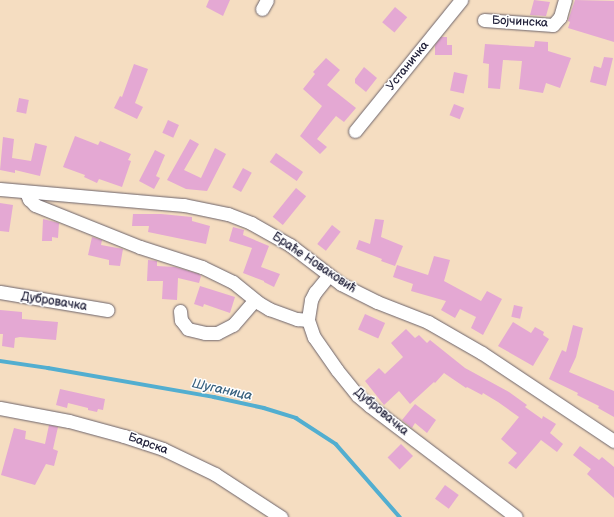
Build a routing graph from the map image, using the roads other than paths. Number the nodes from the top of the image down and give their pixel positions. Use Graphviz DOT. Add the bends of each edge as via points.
graph roads {
  1 [pos="461,0"];
  2 [pos="565,0"];
  3 [pos="484,20"];
  4 [pos="355,131"];
  5 [pos="0,189"];
  6 [pos="26,192"];
  7 [pos="329,275"];
  8 [pos="0,292"];
  9 [pos="255,300"];
  10 [pos="108,310"];
  11 [pos="180,311"];
  12 [pos="308,320"];
  13 [pos="0,408"];
  14 [pos="614,441"];
  15 [pos="281,517"];
  16 [pos="516,517"];
  1 -- 4 [label="street, Устаничка"];
  2 -- 3 [label="street, Бојчинска" via="560,18 553,25"];
  5 -- 6 [label="street, Браће Новаковић"];
  6 -- 7 [label="street, Браће Новаковић" via="184,205 228,214 290,244"];
  6 -- 9 [label="street" via="35,204 51,212 140,247 220,274"];
  7 -- 12 [label="street" via="311,300"];
  7 -- 14 [label="street, Браће Новаковић" via="376,302 406,312 451,335 527,382"];
  8 -- 10 [label="street, Дубровачка"];
  9 -- 11 [label="street" via="233,325 216,333 188,329 181,320"];
  9 -- 12 [label="street" via="269,309"];
  12 -- 16 [label="street, Дубровачка" via="318,343 357,395"];
  13 -- 15 [label="street, Барска" via="69,421 157,447 215,474"];
}
